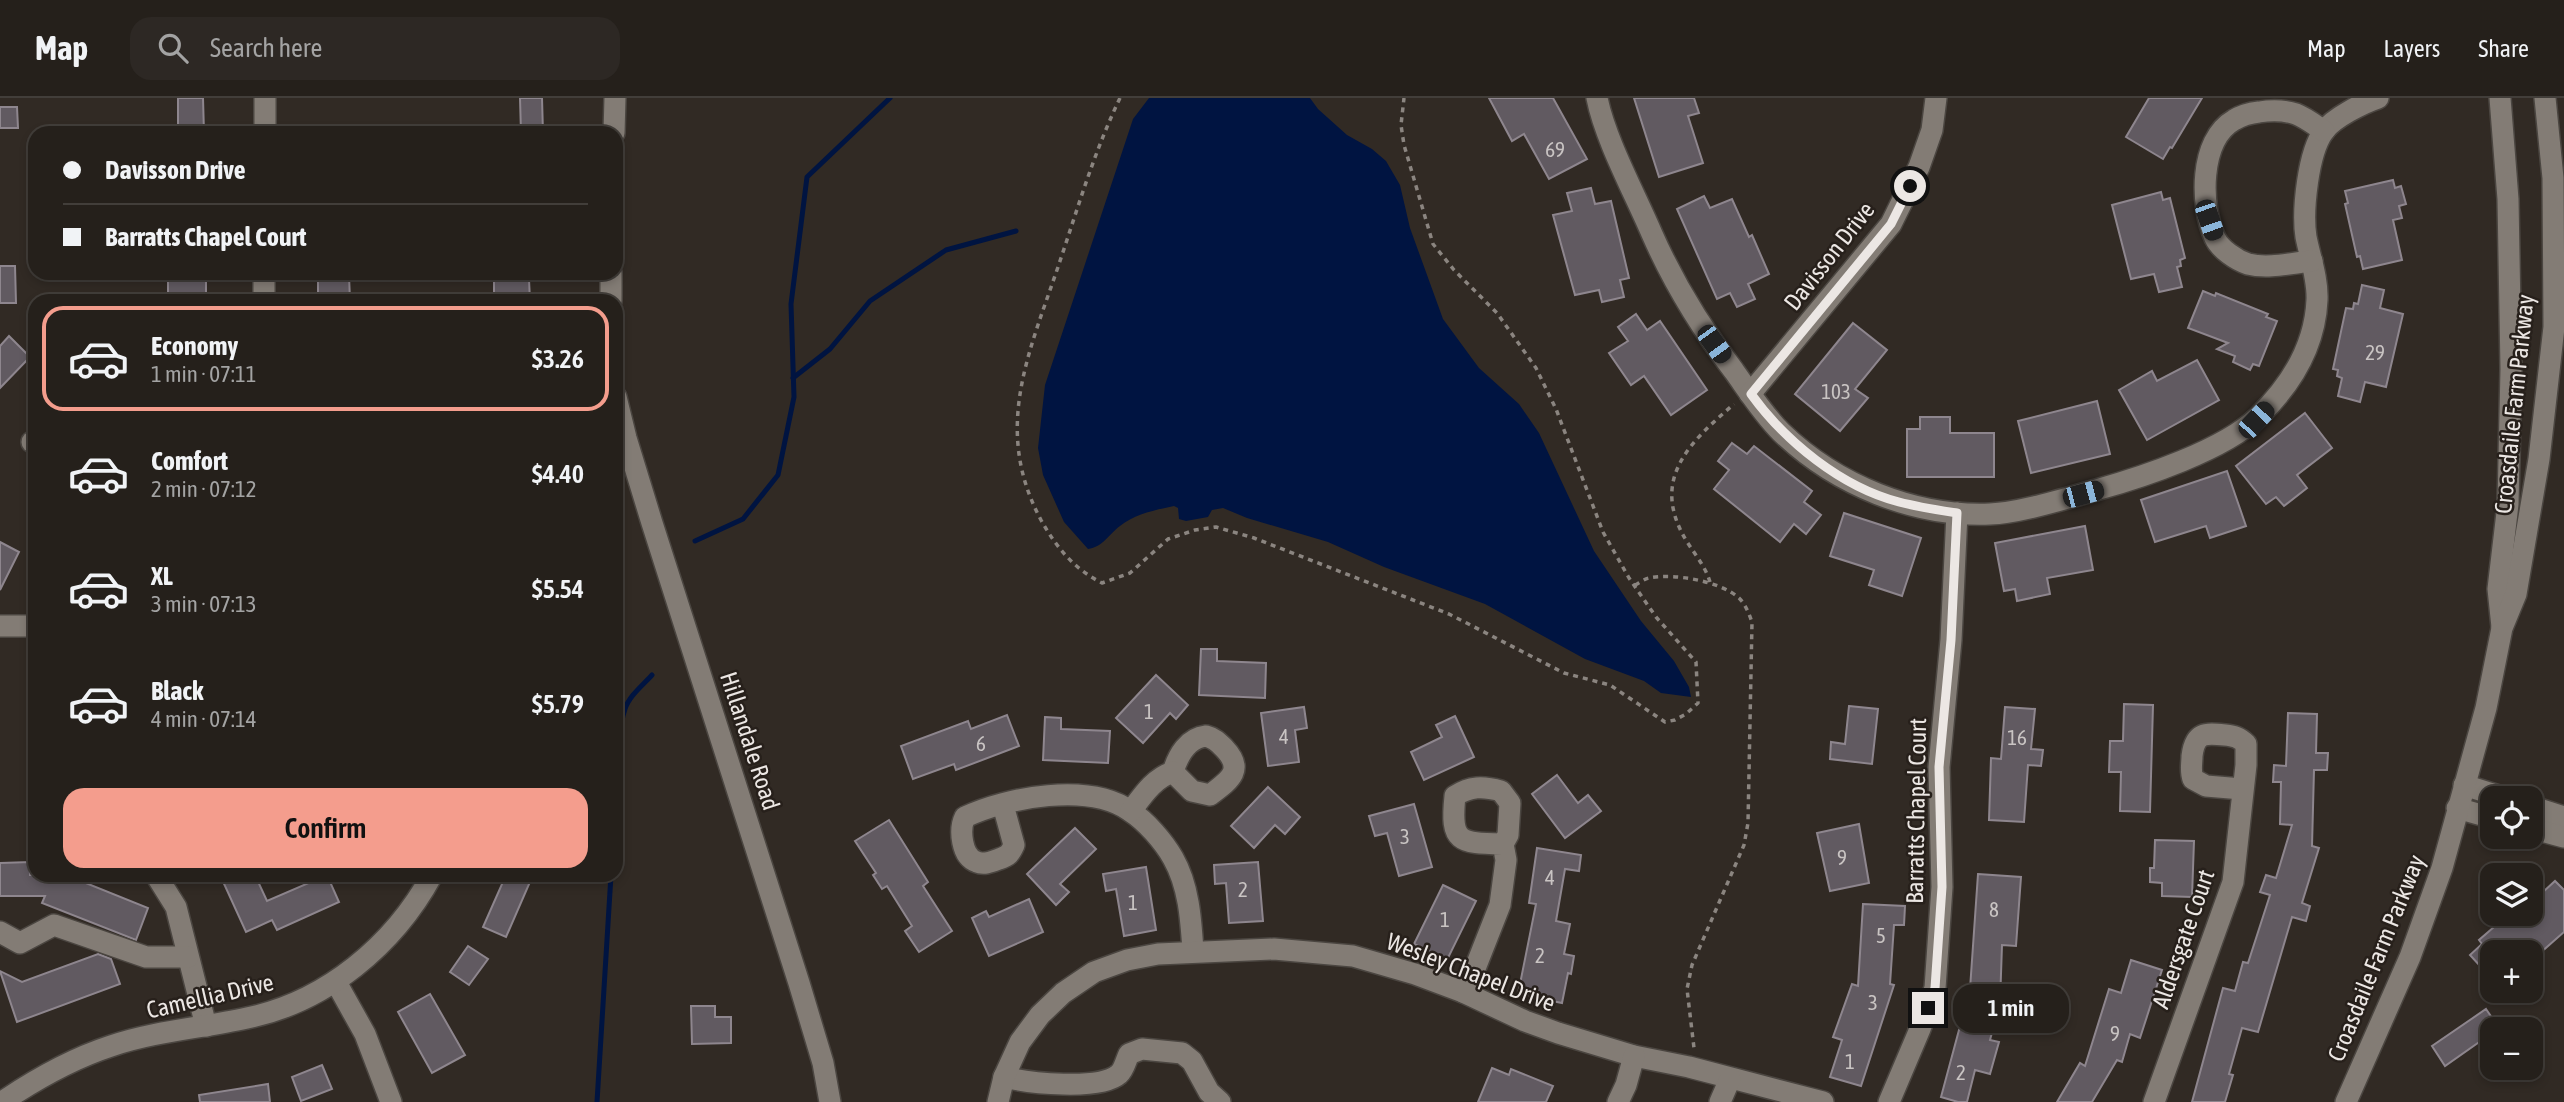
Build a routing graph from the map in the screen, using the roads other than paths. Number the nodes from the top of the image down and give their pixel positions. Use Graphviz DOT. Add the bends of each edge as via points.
graph roads {
  1 [pos="265,98"];
  2 [pos="615,98"];
  3 [pos="1597,98"];
  4 [pos="1936,98"];
  5 [pos="2378,98"];
  6 [pos="2500,98"];
  7 [pos="2545,98"];
  8 [pos="265,126"];
  9 [pos="614,126"];
  10 [pos="2324,131"];
  11 [pos="2312,261"];
  12 [pos="1751,394"];
  13 [pos="623,445"];
  14 [pos="1957,513"];
  15 [pos="0,626"];
  16 [pos="28,626"];
  17 [pos="2502,628"];
  18 [pos="1173,772"];
  19 [pos="2464,785"];
  20 [pos="2242,789"];
  21 [pos="2480,790"];
  22 [pos="1003,805"];
  23 [pos="2457,808"];
  24 [pos="2543,810"];
  25 [pos="1130,811"];
  26 [pos="2480,815"];
  27 [pos="2564,817"];
  28 [pos="2543,831"];
  29 [pos="2564,837"];
  30 [pos="1503,844"];
  31 [pos="160,882"];
  32 [pos="428,882"];
  33 [pos="0,932"];
  34 [pos="1193,951"];
  35 [pos="188,957"];
  36 [pos="336,982"];
  37 [pos="1463,992"];
  38 [pos="206,1026"];
  39 [pos="1634,1056"];
  40 [pos="1004,1077"];
  41 [pos="1730,1079"];
  42 [pos="2,1102"];
  43 [pos="391,1102"];
  44 [pos="830,1102"];
  45 [pos="998,1102"];
  46 [pos="1220,1102"];
  47 [pos="1618,1102"];
  48 [pos="1720,1102"];
  49 [pos="1823,1102"];
  50 [pos="1889,1102"];
  51 [pos="2154,1102"];
  52 [pos="2346,1102"];
  1 -- 8 [label="street"];
  2 -- 9 [label="street"];
  3 -- 12 [label="street" via="1680,292"];
  4 -- 12 [label="street, Davisson Drive" via="1919,167 1891,224"];
  5 -- 10 [label="street" via="2363,103"];
  6 -- 17 [label="street, Croasdaile Farm Parkway" via="2508,199 2511,369 2508,504 2498,589"];
  7 -- 17 [label="street, Croasdaile Farm Parkway" via="2553,178 2554,327 2523,556 2516,594"];
  10 -- 11 [label="street" via="2308,173 2305,201"];
  10 -- 11 [label="street" via="2296,114 2273,110 2246,114 2220,133 2206,170 2209,220 2216,241 2232,256 2265,266"];
  11 -- 14 [label="street" via="2317,299 2309,345 2286,388 2256,420 2207,450 2123,483 1993,514"];
  12 -- 14 [label="street" via="1783,433 1863,488 1900,503"];
  13 -- 44 [label="street, Hillandale Road" via="799,983"];
  14 -- 50 [label="street, Barratts Chapel Court" via="1939,767 1942,887 1935,988"];
  15 -- 16 [label="street"];
  17 -- 19 [label="street, Croasdaile Farm Parkway"];
  18 -- 25 [label="street" via="1155,782"];
  19 -- 21 [label="street"];
  19 -- 23 [label="street, Croasdaile Farm Parkway"];
  20 -- 51 [label="street, Aldersgate Court" via="2233,881"];
  22 -- 25 [label="street" via="1061,795 1089,796"];
  23 -- 26 [label="street"];
  23 -- 52 [label="street, Croasdaile Farm Parkway" via="2442,868 2410,957"];
  24 -- 27 [label="street"];
  25 -- 34 [label="street" via="1174,858 1185,888"];
  28 -- 29 [label="street"];
  30 -- 37 [label="street" via="1506,860 1500,905"];
  31 -- 35 [label="street" via="176,907"];
  32 -- 36 [label="street, Camellia Drive" via="401,922"];
  33 -- 35 [label="street" via="20,943 54,925 146,957"];
  34 -- 37 [label="street, Wesley Chapel Drive" via="1274,949 1353,956"];
  34 -- 40 [label="street, Wesley Chapel Drive" via="1127,960 1094,972 1040,1015 1020,1042"];
  35 -- 38 [label="street"];
  36 -- 38 [label="street, Camellia Drive" via="289,1006"];
  36 -- 43 [label="street" via="365,1034"];
  37 -- 39 [label="street, Wesley Chapel Drive" via="1525,1021"];
  38 -- 42 [label="street, Camellia Drive" via="113,1045 67,1062"];
  39 -- 41 [label="street, Wesley Chapel Drive"];
  39 -- 47 [label="street"];
  40 -- 45 [label="street, Wesley Chapel Drive"];
  40 -- 46 [label="street" via="1060,1085 1105,1081 1120,1073 1129,1054 1142,1049 1182,1053"];
  41 -- 48 [label="street"];
  41 -- 49 [label="street, Wesley Chapel Drive"];
}
